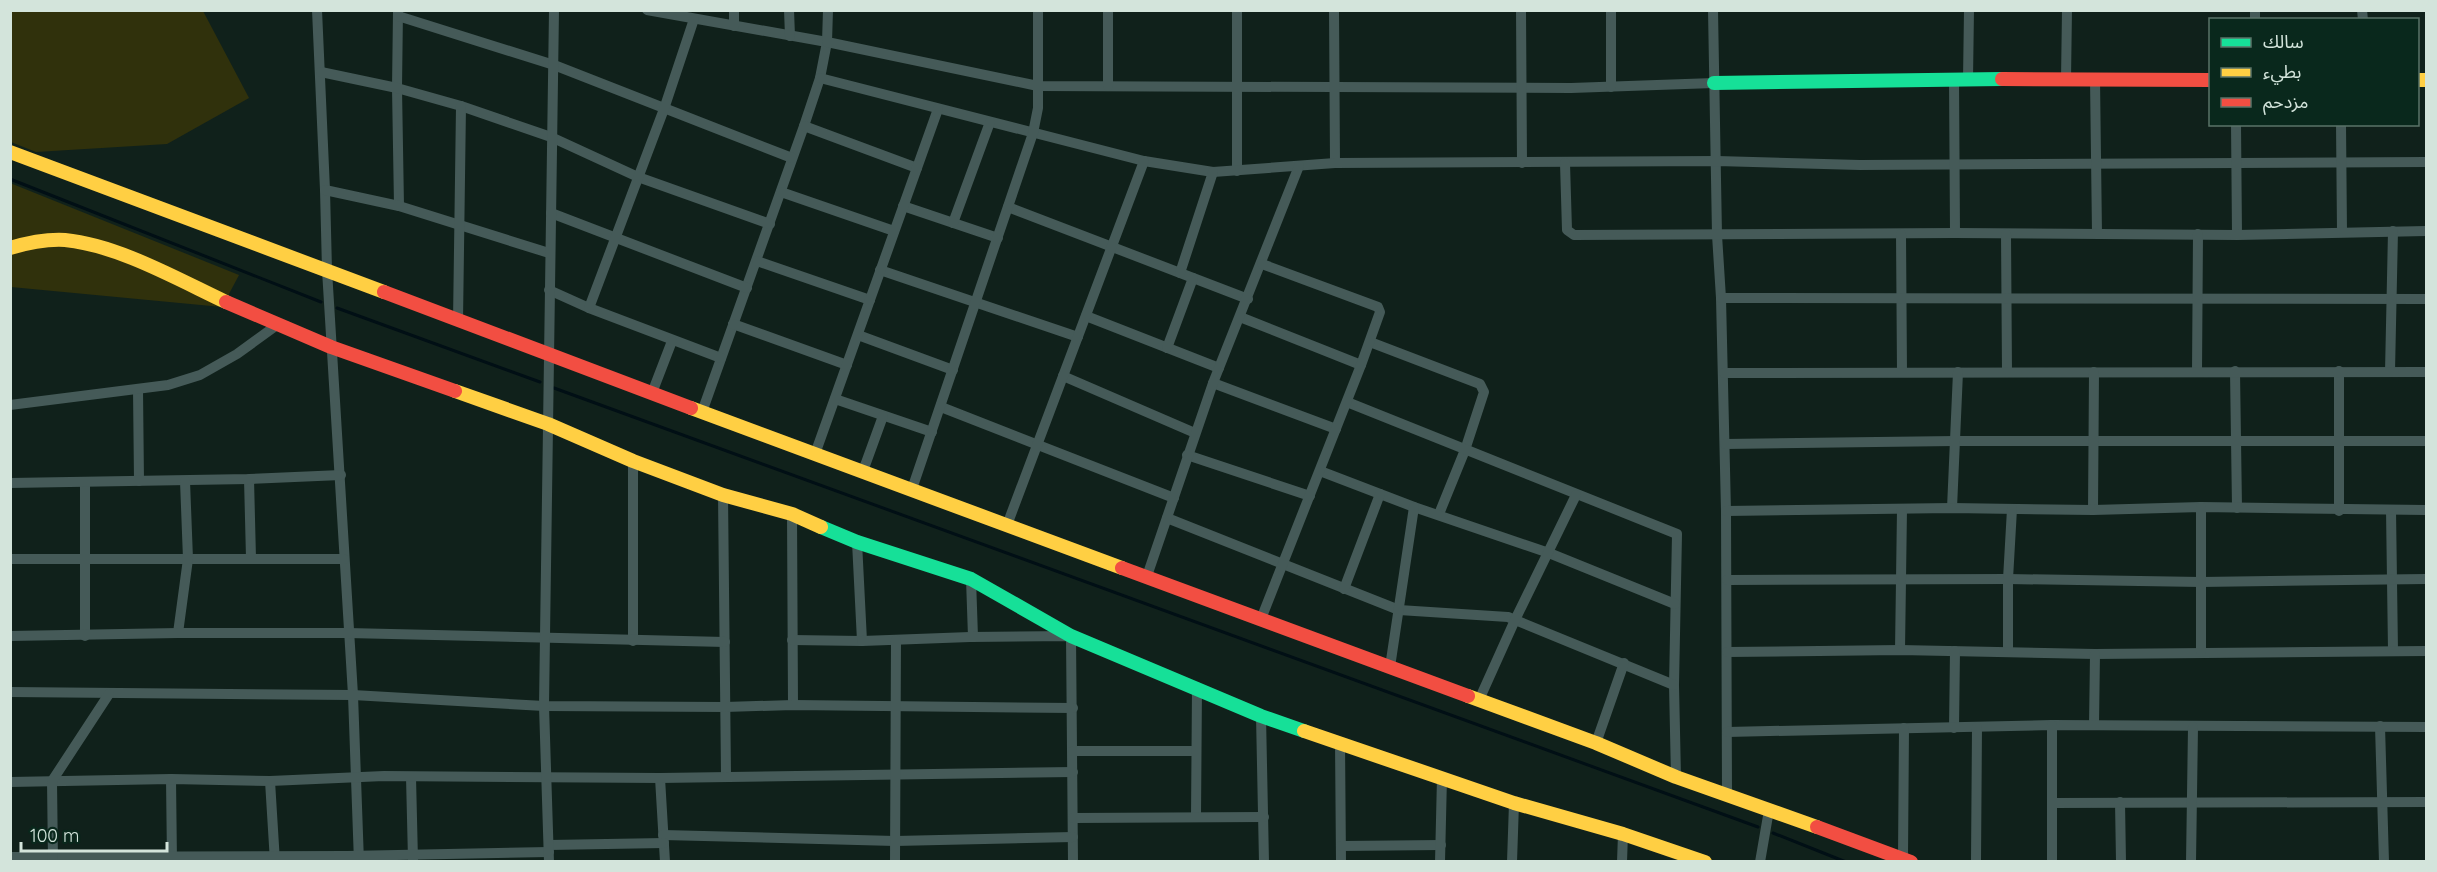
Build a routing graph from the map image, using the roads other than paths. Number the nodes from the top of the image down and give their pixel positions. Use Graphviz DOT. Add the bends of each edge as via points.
graph roads {
  1 [pos="317,10"];
  2 [pos="554,10"];
  3 [pos="734,10"];
  4 [pos="789,10"];
  5 [pos="828,10"];
  6 [pos="1038,10"];
  7 [pos="1108,10"];
  8 [pos="1237,10"];
  9 [pos="1334,10"];
  10 [pos="1521,10"];
  11 [pos="1611,10"];
  12 [pos="1713,10"];
  13 [pos="1969,10"];
  14 [pos="2067,10"];
  15 [pos="647,11"];
  16 [pos="398,13"];
  17 [pos="694,19"];
  18 [pos="734,26"];
  19 [pos="790,36"];
  20 [pos="827,42"];
  21 [pos="554,65"];
  22 [pos="321,72"];
  23 [pos="820,78"];
  24 [pos="1961,79"];
  25 [pos="2066,79"];
  26 [pos="2095,79"];
  27 [pos="2209,80"];
  28 [pos="1714,83"];
  29 [pos="1038,86"];
  30 [pos="1108,86"];
  31 [pos="1237,87"];
  32 [pos="1611,87"];
  33 [pos="397,88"];
  34 [pos="1335,88"];
  35 [pos="1521,88"];
  36 [pos="461,106"];
  37 [pos="664,109"];
  38 [pos="938,109"];
  39 [pos="990,122"];
  40 [pos="804,126"];
  41 [pos="2236,126"];
  42 [pos="2341,126"];
  43 [pos="1033,133"];
  44 [pos="551,137"];
  45 [pos="10,152"];
  46 [pos="792,159"];
  47 [pos="1144,161"];
  48 [pos="1717,161"];
  49 [pos="2235,162"];
  50 [pos="2340,162"];
  51 [pos="2427,162"];
  52 [pos="1335,163"];
  53 [pos="1522,163"];
  54 [pos="1565,163"];
  55 [pos="2096,163"];
  56 [pos="1956,164"];
  57 [pos="1299,166"];
  58 [pos="917,168"];
  59 [pos="1237,171"];
  60 [pos="1213,172"];
  61 [pos="638,177"];
  62 [pos="325,190"];
  63 [pos="781,192"];
  64 [pos="399,206"];
  65 [pos="903,206"];
  66 [pos="1008,207"];
  67 [pos="550,213"];
  68 [pos="953,223"];
  69 [pos="770,224"];
  70 [pos="460,226"];
  71 [pos="894,231"];
  72 [pos="2393,231"];
  73 [pos="2427,231"];
  74 [pos="2342,232"];
  75 [pos="1955,233"];
  76 [pos="1901,234"];
  77 [pos="2006,234"];
  78 [pos="2097,234"];
  79 [pos="2198,234"];
  80 [pos="1717,235"];
  81 [pos="2237,235"];
  82 [pos="615,238"];
  83 [pos="998,238"];
  84 [pos="1112,247"];
  85 [pos="10,248"];
  86 [pos="549,252"];
  87 [pos="757,261"];
  88 [pos="1262,264"];
  89 [pos="327,270"];
  90 [pos="880,270"];
  91 [pos="1180,273"];
  92 [pos="1193,278"];
  93 [pos="747,288"];
  94 [pos="549,290"];
  95 [pos="1721,298"];
  96 [pos="1902,298"];
  97 [pos="2006,298"];
  98 [pos="2391,298"];
  99 [pos="1248,299"];
  100 [pos="2427,299"];
  101 [pos="870,300"];
  102 [pos="2196,300"];
  103 [pos="976,303"];
  104 [pos="588,308"];
  105 [pos="1086,316"];
  106 [pos="1240,317"];
  107 [pos="458,321"];
  108 [pos="277,324"];
  109 [pos="733,324"];
  110 [pos="858,335"];
  111 [pos="1078,337"];
  112 [pos="672,341"];
  113 [pos="1370,342"];
  114 [pos="331,347"];
  115 [pos="1167,348"];
  116 [pos="548,354"];
  117 [pos="721,358"];
  118 [pos="847,365"];
  119 [pos="1362,365"];
  120 [pos="1219,368"];
  121 [pos="953,370"];
  122 [pos="2235,371"];
  123 [pos="2339,371"];
  124 [pos="1902,372"];
  125 [pos="1958,372"];
  126 [pos="2007,372"];
  127 [pos="2094,372"];
  128 [pos="2197,372"];
  129 [pos="2390,372"];
  130 [pos="2427,372"];
  131 [pos="1724,373"];
  132 [pos="1063,376"];
  133 [pos="1213,383"];
  134 [pos="138,390"];
  135 [pos="652,393"];
  136 [pos="835,399"];
  137 [pos="1347,402"];
  138 [pos="10,405"];
  139 [pos="941,407"];
  140 [pos="702,412"];
  141 [pos="883,416"];
  142 [pos="548,424"];
  143 [pos="1336,429"];
  144 [pos="932,432"];
  145 [pos="1195,433"];
  146 [pos="1955,441"];
  147 [pos="2427,441"];
  148 [pos="2236,442"];
  149 [pos="2341,442"];
  150 [pos="2094,443"];
  151 [pos="1038,444"];
  152 [pos="1725,444"];
  153 [pos="1465,450"];
  154 [pos="815,454"];
  155 [pos="1187,455"];
  156 [pos="633,461"];
  157 [pos="863,471"];
  158 [pos="1320,471"];
  159 [pos="341,475"];
  160 [pos="249,479"];
  161 [pos="139,481"];
  162 [pos="185,481"];
  163 [pos="85,482"];
  164 [pos="10,483"];
  165 [pos="912,489"];
  166 [pos="1380,494"];
  167 [pos="723,495"];
  168 [pos="1576,495"];
  169 [pos="1310,496"];
  170 [pos="1174,498"];
  171 [pos="1414,507"];
  172 [pos="2201,507"];
  173 [pos="1952,508"];
  174 [pos="2237,508"];
  175 [pos="1902,509"];
  176 [pos="2012,509"];
  177 [pos="2093,510"];
  178 [pos="2391,510"];
  179 [pos="2427,510"];
  180 [pos="1726,511"];
  181 [pos="2339,511"];
  182 [pos="792,514"];
  183 [pos="1439,514"];
  184 [pos="1167,519"];
  185 [pos="1007,525"];
  186 [pos="857,542"];
  187 [pos="1549,553"];
  188 [pos="251,558"];
  189 [pos="10,559"];
  190 [pos="188,559"];
  191 [pos="344,559"];
  192 [pos="85,560"];
  193 [pos="1284,563"];
  194 [pos="1147,576"];
  195 [pos="971,579"];
  196 [pos="2008,579"];
  197 [pos="2392,579"];
  198 [pos="2427,579"];
  199 [pos="1727,580"];
  200 [pos="1901,580"];
  201 [pos="2201,582"];
  202 [pos="1344,589"];
  203 [pos="1675,604"];
  204 [pos="1400,610"];
  205 [pos="1262,618"];
  206 [pos="1515,620"];
  207 [pos="178,633"];
  208 [pos="348,633"];
  209 [pos="10,636"];
  210 [pos="85,636"];
  211 [pos="1071,636"];
  212 [pos="973,637"];
  213 [pos="545,639"];
  214 [pos="792,640"];
  215 [pos="896,640"];
  216 [pos="633,641"];
  217 [pos="862,641"];
  218 [pos="725,642"];
  219 [pos="1900,650"];
  220 [pos="1955,651"];
  221 [pos="2008,651"];
  222 [pos="2393,651"];
  223 [pos="2427,651"];
  224 [pos="1727,652"];
  225 [pos="2201,652"];
  226 [pos="2095,654"];
  227 [pos="1624,663"];
  228 [pos="1390,667"];
  229 [pos="1674,685"];
  230 [pos="1197,687"];
  231 [pos="10,692"];
  232 [pos="109,694"];
  233 [pos="353,694"];
  234 [pos="1479,699"];
  235 [pos="793,705"];
  236 [pos="897,705"];
  237 [pos="544,706"];
  238 [pos="725,707"];
  239 [pos="1073,708"];
  240 [pos="1261,716"];
  241 [pos="2052,725"];
  242 [pos="2094,725"];
  243 [pos="2380,726"];
  244 [pos="1977,727"];
  245 [pos="2193,727"];
  246 [pos="2427,727"];
  247 [pos="1904,728"];
  248 [pos="1954,728"];
  249 [pos="1727,732"];
  250 [pos="1340,742"];
  251 [pos="1596,743"];
  252 [pos="1073,751"];
  253 [pos="1196,751"];
  254 [pos="1073,772"];
  255 [pos="896,775"];
  256 [pos="726,776"];
  257 [pos="357,777"];
  258 [pos="411,777"];
  259 [pos="546,777"];
  260 [pos="1442,777"];
  261 [pos="1676,777"];
  262 [pos="660,778"];
  263 [pos="171,779"];
  264 [pos="52,781"];
  265 [pos="270,781"];
  266 [pos="10,782"];
  267 [pos="1727,794"];
  268 [pos="2383,801"];
  269 [pos="1514,802"];
  270 [pos="2120,802"];
  271 [pos="2193,802"];
  272 [pos="2427,802"];
  273 [pos="2053,803"];
  274 [pos="1769,810"];
  275 [pos="1196,817"];
  276 [pos="1264,817"];
  277 [pos="1073,818"];
  278 [pos="1623,834"];
  279 [pos="1073,837"];
  280 [pos="664,839"];
  281 [pos="895,841"];
  282 [pos="1341,846"];
  283 [pos="1441,846"];
  284 [pos="549,853"];
  285 [pos="10,857"];
  286 [pos="413,858"];
  287 [pos="53,859"];
  288 [pos="172,859"];
  289 [pos="274,859"];
  290 [pos="359,859"];
  291 [pos="1907,860"];
  292 [pos="665,861"];
  293 [pos="895,861"];
  294 [pos="1073,861"];
  295 [pos="1264,861"];
  296 [pos="1341,861"];
  297 [pos="1440,861"];
  298 [pos="1512,861"];
  299 [pos="1622,861"];
  300 [pos="1705,861"];
  301 [pos="1760,861"];
  302 [pos="1976,861"];
  303 [pos="2052,861"];
  304 [pos="2121,861"];
  305 [pos="2191,861"];
  306 [pos="2384,861"];
  1 -- 22 [label="street"];
  2 -- 21 [label="street"];
  3 -- 18 [label="street"];
  4 -- 19 [label="street"];
  5 -- 20 [label="street"];
  6 -- 29 [label="street"];
  7 -- 30 [label="street"];
  8 -- 31 [label="street"];
  9 -- 34 [label="street"];
  10 -- 35 [label="street"];
  11 -- 32 [label="street"];
  12 -- 28 [label="street"];
  13 -- 24 [label="street"];
  14 -- 25 [label="street"];
  15 -- 17 [label="street"];
  16 -- 21 [label="street"];
  16 -- 33 [label="street"];
  17 -- 18 [label="street"];
  17 -- 37 [label="street"];
  18 -- 19 [label="street"];
  19 -- 20 [label="street"];
  20 -- 23 [label="street"];
  20 -- 29 [label="street"];
  21 -- 37 [label="street"];
  21 -- 44 [label="street"];
  22 -- 33 [label="street"];
  22 -- 62 [label="street"];
  23 -- 38 [label="street"];
  23 -- 40 [label="street"];
  24 -- 25 [label="street"];
  24 -- 28 [label="street"];
  24 -- 56 [label="street"];
  25 -- 26 [label="street"];
  26 -- 27 [label="street"];
  26 -- 55 [label="street"];
  28 -- 32 [label="street"];
  28 -- 48 [label="street"];
  29 -- 30 [label="street"];
  29 -- 43 [label="street"];
  30 -- 31 [label="street"];
  31 -- 34 [label="street"];
  31 -- 59 [label="street"];
  32 -- 35 [label="street"];
  33 -- 36 [label="street"];
  33 -- 64 [label="street"];
  34 -- 35 [label="street"];
  34 -- 52 [label="street"];
  35 -- 53 [label="street"];
  36 -- 44 [label="street"];
  36 -- 70 [label="street"];
  37 -- 46 [label="street"];
  37 -- 61 [label="street"];
  38 -- 39 [label="street"];
  38 -- 58 [label="street"];
  39 -- 43 [label="street"];
  39 -- 68 [label="street"];
  40 -- 46 [label="street"];
  40 -- 58 [label="street"];
  41 -- 49 [label="street"];
  42 -- 50 [label="street"];
  43 -- 47 [label="street"];
  43 -- 66 [label="street"];
  44 -- 61 [label="street"];
  44 -- 67 [label="street"];
  45 -- 89 [label="street"];
  46 -- 63 [label="street"];
  47 -- 60 [label="street"];
  47 -- 84 [label="street"];
  48 -- 54 [label="street"];
  48 -- 56 [label="street"];
  48 -- 80 [label="street"];
  49 -- 50 [label="street"];
  49 -- 55 [label="street"];
  49 -- 81 [label="street"];
  50 -- 51 [label="street"];
  50 -- 74 [label="street"];
  52 -- 53 [label="street"];
  52 -- 57 [label="street"];
  53 -- 54 [label="street"];
  54 -- 80 [label="street" via="1570,234"];
  55 -- 56 [label="street"];
  55 -- 78 [label="street"];
  56 -- 75 [label="street"];
  57 -- 59 [label="street"];
  57 -- 88 [label="street"];
  58 -- 65 [label="street"];
  59 -- 60 [label="street"];
  60 -- 91 [label="street"];
  61 -- 69 [label="street"];
  61 -- 82 [label="street"];
  62 -- 64 [label="street"];
  62 -- 89 [label="street"];
  63 -- 69 [label="street"];
  63 -- 71 [label="street"];
  64 -- 70 [label="street"];
  65 -- 68 [label="street"];
  65 -- 71 [label="street"];
  66 -- 83 [label="street"];
  66 -- 84 [label="street"];
  67 -- 82 [label="street"];
  67 -- 86 [label="street"];
  68 -- 83 [label="street"];
  69 -- 87 [label="street"];
  70 -- 86 [label="street"];
  70 -- 107 [label="street"];
  71 -- 90 [label="street"];
  72 -- 73 [label="street"];
  72 -- 74 [label="street"];
  72 -- 98 [label="street"];
  74 -- 81 [label="street"];
  75 -- 76 [label="street"];
  75 -- 77 [label="street"];
  76 -- 80 [label="street"];
  76 -- 96 [label="street"];
  77 -- 78 [label="street"];
  77 -- 97 [label="street"];
  78 -- 79 [label="street"];
  79 -- 81 [label="street"];
  79 -- 102 [label="street"];
  80 -- 95 [label="street"];
  82 -- 93 [label="street"];
  82 -- 104 [label="street"];
  83 -- 103 [label="street"];
  84 -- 91 [label="street"];
  84 -- 105 [label="street"];
  85 -- 108 [label="street" via="64,240 100,247"];
  86 -- 94 [label="street"];
  87 -- 93 [label="street"];
  87 -- 101 [label="street"];
  88 -- 99 [label="street"];
  88 -- 113 [label="street" via="1378,307 1380,312"];
  89 -- 107 [label="street"];
  89 -- 114 [label="street"];
  90 -- 101 [label="street"];
  90 -- 103 [label="street"];
  91 -- 92 [label="street"];
  92 -- 99 [label="street"];
  92 -- 115 [label="street"];
  93 -- 109 [label="street"];
  94 -- 104 [label="street"];
  94 -- 116 [label="street"];
  95 -- 96 [label="street"];
  95 -- 131 [label="street"];
  96 -- 97 [label="street"];
  96 -- 124 [label="street"];
  97 -- 102 [label="street"];
  97 -- 126 [label="street"];
  98 -- 100 [label="street"];
  98 -- 102 [label="street"];
  98 -- 129 [label="street"];
  99 -- 106 [label="street"];
  101 -- 110 [label="street"];
  102 -- 128 [label="street"];
  103 -- 111 [label="street"];
  103 -- 121 [label="street"];
  104 -- 112 [label="street"];
  105 -- 111 [label="street"];
  105 -- 115 [label="street"];
  106 -- 119 [label="street"];
  106 -- 120 [label="street"];
  107 -- 116 [label="street"];
  108 -- 114 [label="street"];
  108 -- 134 [label="street" via="200,375 168,386"];
  109 -- 117 [label="street"];
  109 -- 118 [label="street"];
  110 -- 118 [label="street"];
  110 -- 121 [label="street"];
  111 -- 132 [label="street"];
  112 -- 117 [label="street"];
  112 -- 135 [label="street"];
  113 -- 119 [label="street"];
  113 -- 153 [label="street" via="1480,384 1484,392"];
  114 -- 142 [label="street"];
  114 -- 159 [label="street"];
  115 -- 120 [label="street"];
  116 -- 135 [label="street"];
  116 -- 142 [label="street"];
  117 -- 140 [label="street"];
  118 -- 136 [label="street"];
  119 -- 137 [label="street"];
  120 -- 133 [label="street"];
  121 -- 139 [label="street"];
  122 -- 123 [label="street"];
  122 -- 128 [label="street"];
  122 -- 148 [label="street"];
  123 -- 129 [label="street"];
  123 -- 149 [label="street"];
  124 -- 125 [label="street"];
  124 -- 131 [label="street"];
  125 -- 126 [label="street"];
  125 -- 146 [label="street"];
  126 -- 127 [label="street"];
  127 -- 128 [label="street"];
  127 -- 150 [label="street"];
  129 -- 130 [label="street"];
  131 -- 152 [label="street"];
  132 -- 145 [label="street"];
  132 -- 151 [label="street"];
  133 -- 143 [label="street"];
  133 -- 145 [label="street"];
  134 -- 138 [label="street"];
  134 -- 161 [label="street"];
  135 -- 140 [label="street"];
  136 -- 141 [label="street"];
  136 -- 154 [label="street"];
  137 -- 143 [label="street"];
  137 -- 153 [label="street"];
  139 -- 144 [label="street"];
  139 -- 151 [label="street"];
  140 -- 154 [label="street"];
  141 -- 144 [label="street"];
  141 -- 157 [label="street"];
  142 -- 156 [label="street"];
  142 -- 213 [label="street"];
  143 -- 158 [label="street"];
  144 -- 165 [label="street"];
  145 -- 155 [label="street"];
  146 -- 150 [label="street"];
  146 -- 152 [label="street"];
  146 -- 173 [label="street"];
  147 -- 149 [label="street"];
  148 -- 149 [label="street"];
  148 -- 150 [label="street"];
  148 -- 174 [label="street"];
  149 -- 181 [label="street"];
  150 -- 177 [label="street"];
  151 -- 170 [label="street"];
  151 -- 185 [label="street"];
  152 -- 180 [label="street"];
  153 -- 168 [label="street"];
  153 -- 183 [label="street"];
  154 -- 157 [label="street"];
  155 -- 169 [label="street"];
  155 -- 170 [label="street"];
  156 -- 167 [label="street"];
  156 -- 216 [label="street"];
  157 -- 165 [label="street"];
  158 -- 166 [label="street"];
  158 -- 169 [label="street"];
  159 -- 160 [label="street"];
  159 -- 191 [label="street"];
  160 -- 162 [label="street"];
  160 -- 188 [label="street"];
  161 -- 162 [label="street"];
  161 -- 163 [label="street"];
  162 -- 190 [label="street"];
  163 -- 164 [label="street"];
  163 -- 192 [label="street"];
  165 -- 185 [label="street"];
  166 -- 171 [label="street"];
  166 -- 202 [label="street"];
  167 -- 182 [label="street"];
  167 -- 218 [label="street"];
  168 -- 187 [label="street"];
  168 -- 203 [label="street" via="1677,534"];
  169 -- 193 [label="street"];
  170 -- 184 [label="street"];
  171 -- 183 [label="street"];
  171 -- 204 [label="street"];
  172 -- 174 [label="street"];
  172 -- 177 [label="street"];
  172 -- 201 [label="street"];
  173 -- 175 [label="street"];
  173 -- 176 [label="street"];
  174 -- 181 [label="street"];
  175 -- 180 [label="street"];
  175 -- 200 [label="street"];
  176 -- 177 [label="street"];
  176 -- 196 [label="street"];
  178 -- 179 [label="street"];
  178 -- 181 [label="street"];
  178 -- 197 [label="street"];
  180 -- 199 [label="street"];
  182 -- 186 [label="street"];
  182 -- 214 [label="street"];
  183 -- 187 [label="street"];
  184 -- 193 [label="street"];
  184 -- 194 [label="street"];
  185 -- 194 [label="street"];
  186 -- 195 [label="street"];
  186 -- 217 [label="street"];
  187 -- 203 [label="street"];
  187 -- 206 [label="street"];
  188 -- 190 [label="street"];
  188 -- 191 [label="street"];
  189 -- 192 [label="street"];
  190 -- 192 [label="street"];
  190 -- 207 [label="street"];
  191 -- 208 [label="street"];
  192 -- 210 [label="street"];
  193 -- 202 [label="street"];
  193 -- 205 [label="street"];
  194 -- 205 [label="street"];
  195 -- 211 [label="street"];
  195 -- 212 [label="street"];
  196 -- 200 [label="street"];
  196 -- 201 [label="street"];
  196 -- 221 [label="street"];
  197 -- 198 [label="street"];
  197 -- 201 [label="street"];
  197 -- 222 [label="street"];
  199 -- 200 [label="street"];
  199 -- 224 [label="street"];
  200 -- 219 [label="street"];
  201 -- 225 [label="street"];
  202 -- 204 [label="street"];
  203 -- 229 [label="street"];
  204 -- 206 [label="street"];
  204 -- 228 [label="street"];
  205 -- 228 [label="street"];
  206 -- 227 [label="street"];
  206 -- 234 [label="street"];
  207 -- 208 [label="street"];
  207 -- 210 [label="street"];
  208 -- 213 [label="street"];
  208 -- 233 [label="street"];
  209 -- 210 [label="street"];
  211 -- 212 [label="street"];
  211 -- 230 [label="street"];
  211 -- 239 [label="street"];
  212 -- 215 [label="street"];
  213 -- 216 [label="street"];
  213 -- 237 [label="street"];
  214 -- 217 [label="street"];
  214 -- 235 [label="street"];
  215 -- 217 [label="street"];
  215 -- 236 [label="street"];
  216 -- 218 [label="street"];
  218 -- 238 [label="street"];
  219 -- 220 [label="street"];
  219 -- 224 [label="street"];
  220 -- 221 [label="street"];
  220 -- 248 [label="street"];
  221 -- 226 [label="street"];
  222 -- 223 [label="street"];
  222 -- 225 [label="street"];
  224 -- 249 [label="street"];
  225 -- 226 [label="street"];
  226 -- 242 [label="street"];
  227 -- 229 [label="street"];
  227 -- 251 [label="street"];
  228 -- 234 [label="street"];
  229 -- 261 [label="street"];
  230 -- 240 [label="street"];
  230 -- 253 [label="street"];
  231 -- 232 [label="street"];
  232 -- 233 [label="street"];
  232 -- 264 [label="street"];
  233 -- 237 [label="street"];
  233 -- 257 [label="street"];
  234 -- 251 [label="street"];
  235 -- 236 [label="street"];
  235 -- 238 [label="street"];
  236 -- 239 [label="street"];
  236 -- 255 [label="street"];
  237 -- 238 [label="street"];
  237 -- 259 [label="street"];
  238 -- 256 [label="street"];
  239 -- 252 [label="street"];
  240 -- 250 [label="street"];
  240 -- 276 [label="street"];
  241 -- 242 [label="street"];
  241 -- 244 [label="street"];
  241 -- 273 [label="street"];
  242 -- 245 [label="street"];
  243 -- 245 [label="street"];
  243 -- 246 [label="street"];
  243 -- 268 [label="street"];
  244 -- 248 [label="street"];
  244 -- 302 [label="street"];
  245 -- 271 [label="street"];
  247 -- 248 [label="street"];
  247 -- 249 [label="street"];
  247 -- 291 [label="street"];
  249 -- 267 [label="street"];
  250 -- 260 [label="street"];
  250 -- 282 [label="street"];
  251 -- 261 [label="street"];
  252 -- 253 [label="street"];
  252 -- 254 [label="street"];
  253 -- 275 [label="street"];
  254 -- 255 [label="street"];
  254 -- 277 [label="street"];
  255 -- 256 [label="street"];
  255 -- 281 [label="street"];
  256 -- 262 [label="street"];
  257 -- 258 [label="street"];
  257 -- 265 [label="street"];
  257 -- 290 [label="street"];
  258 -- 259 [label="street"];
  258 -- 286 [label="street"];
  259 -- 262 [label="street"];
  259 -- 284 [label="street"];
  260 -- 269 [label="street"];
  260 -- 283 [label="street"];
  261 -- 267 [label="street"];
  262 -- 280 [label="street"];
  263 -- 264 [label="street"];
  263 -- 265 [label="street"];
  263 -- 288 [label="street"];
  264 -- 266 [label="street"];
  264 -- 287 [label="street"];
  265 -- 289 [label="street"];
  267 -- 274 [label="street"];
  268 -- 271 [label="street"];
  268 -- 272 [label="street"];
  268 -- 306 [label="street"];
  269 -- 278 [label="street"];
  269 -- 298 [label="street"];
  270 -- 271 [label="street"];
  270 -- 273 [label="street"];
  270 -- 304 [label="street"];
  271 -- 305 [label="street"];
  273 -- 303 [label="street"];
  274 -- 291 [label="street"];
  274 -- 301 [label="street"];
  275 -- 276 [label="street"];
  275 -- 277 [label="street"];
  276 -- 295 [label="street"];
  277 -- 279 [label="street"];
  278 -- 299 [label="street"];
  278 -- 300 [label="street"];
  279 -- 281 [label="street"];
  279 -- 294 [label="street"];
  280 -- 281 [label="street"];
  280 -- 284 [label="street"];
  280 -- 292 [label="street"];
  281 -- 293 [label="street"];
  282 -- 283 [label="street"];
  282 -- 296 [label="street"];
  283 -- 297 [label="street"];
  284 -- 286 [label="street"];
  285 -- 287 [label="street"];
  286 -- 290 [label="street"];
  287 -- 288 [label="street"];
  288 -- 289 [label="street"];
  289 -- 290 [label="street"];
}
